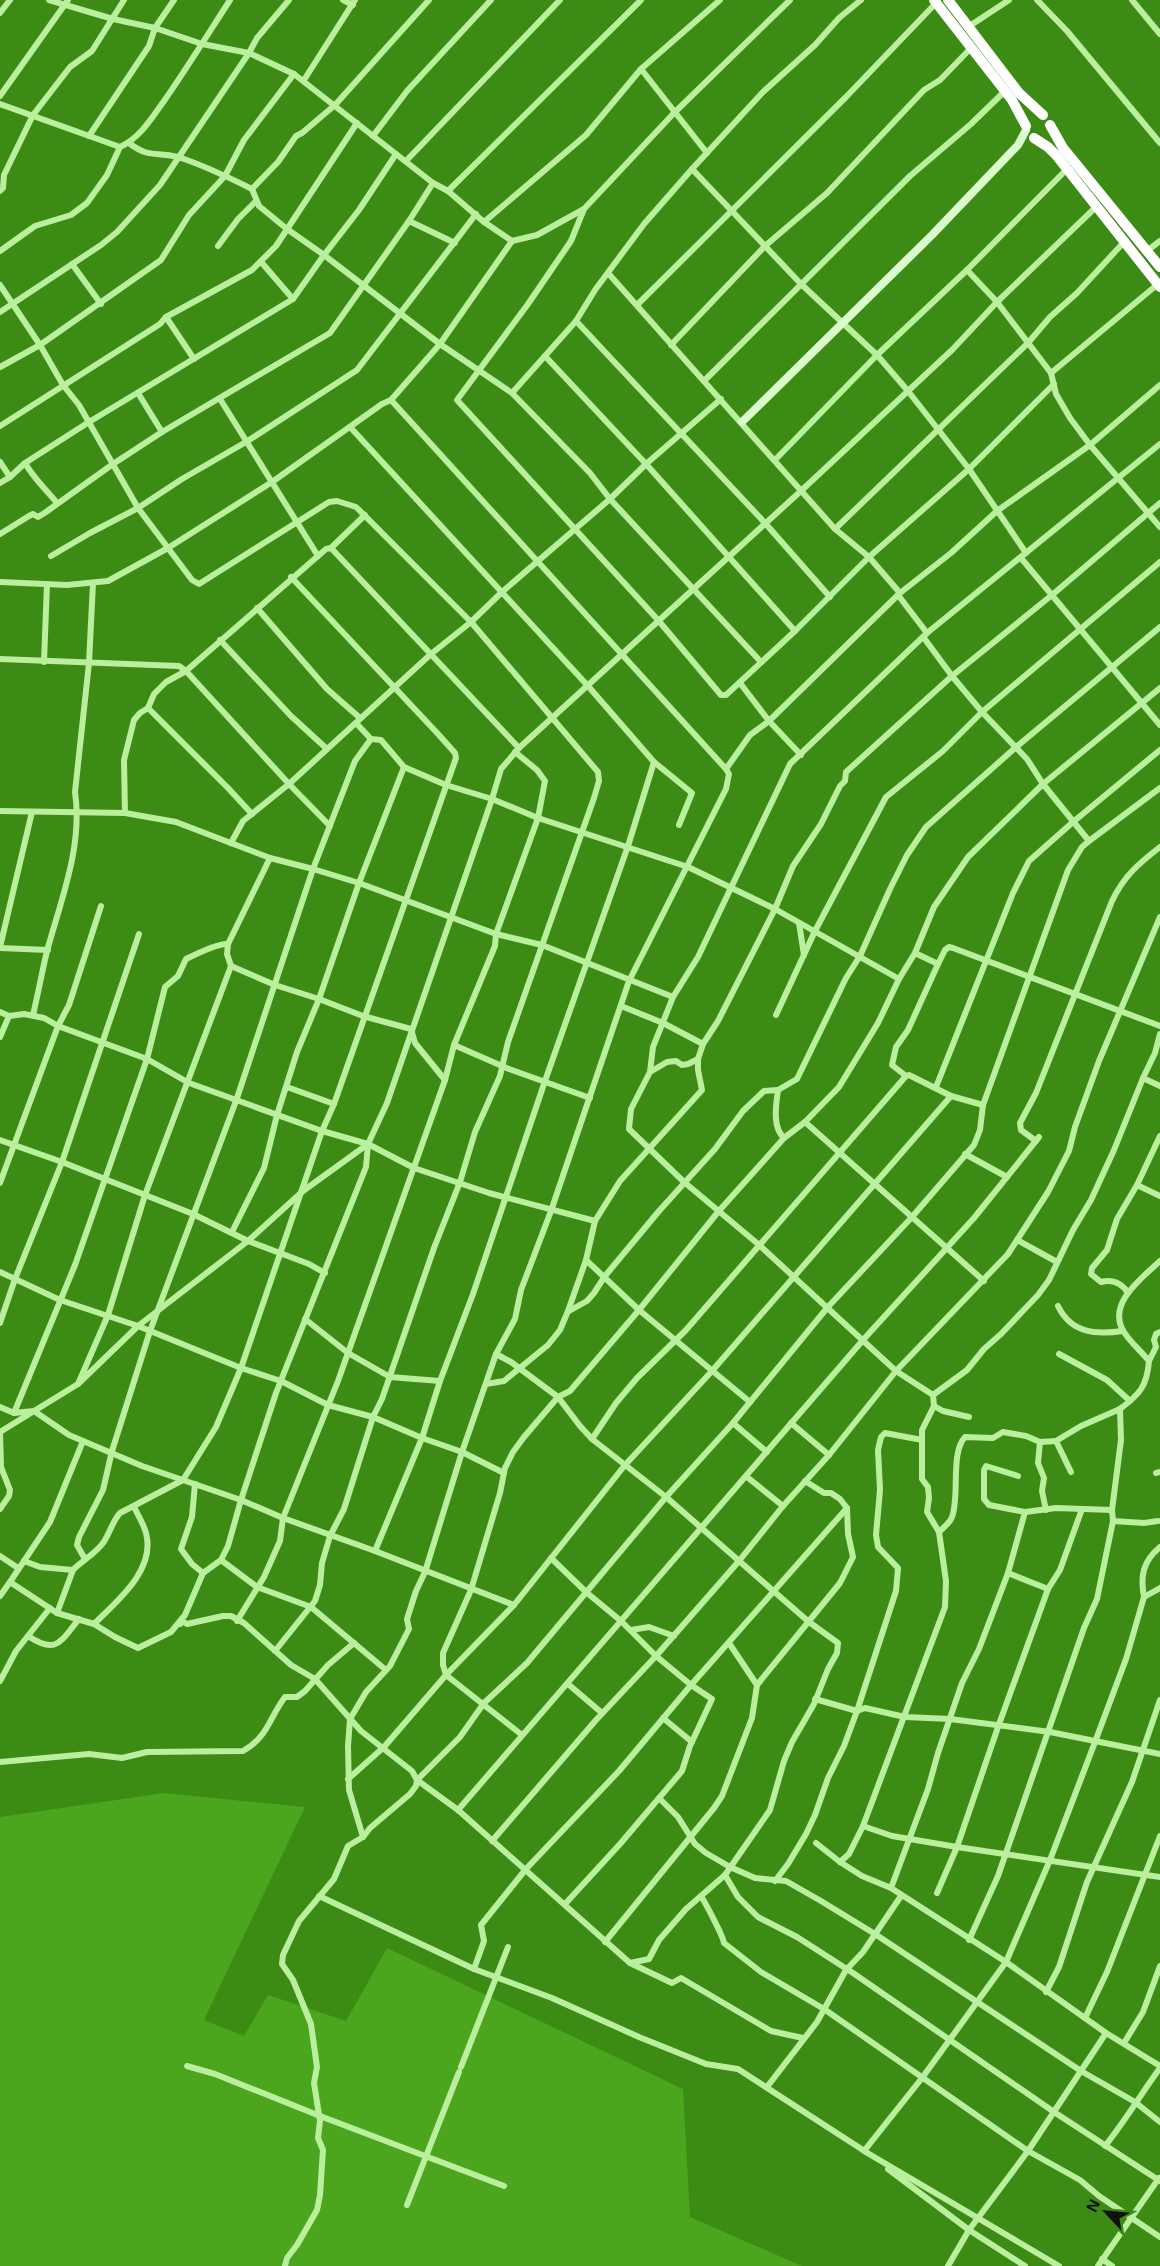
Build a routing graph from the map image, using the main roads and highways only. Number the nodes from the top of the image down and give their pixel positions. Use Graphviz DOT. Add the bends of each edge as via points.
graph roads {
  1 [pos="948,0"];
  2 [pos="935,1"];
  3 [pos="1043,115"];
  4 [pos="1050,124"];
  5 [pos="1030,133"];
  6 [pos="1160,267"];
  7 [pos="1159,286"];
  1 -- 3 [label="highway" via="1019,93"];
  2 -- 5 [label="highway" via="1005,91"];
  3 -- 4 [label="highway"];
  3 -- 5 [label="highway" via="1031,117"];
  4 -- 5 [label="highway" via="1045,136"];
  4 -- 6 [label="highway" via="1063,148"];
  5 -- 7 [label="highway" via="1067,169"];
}
